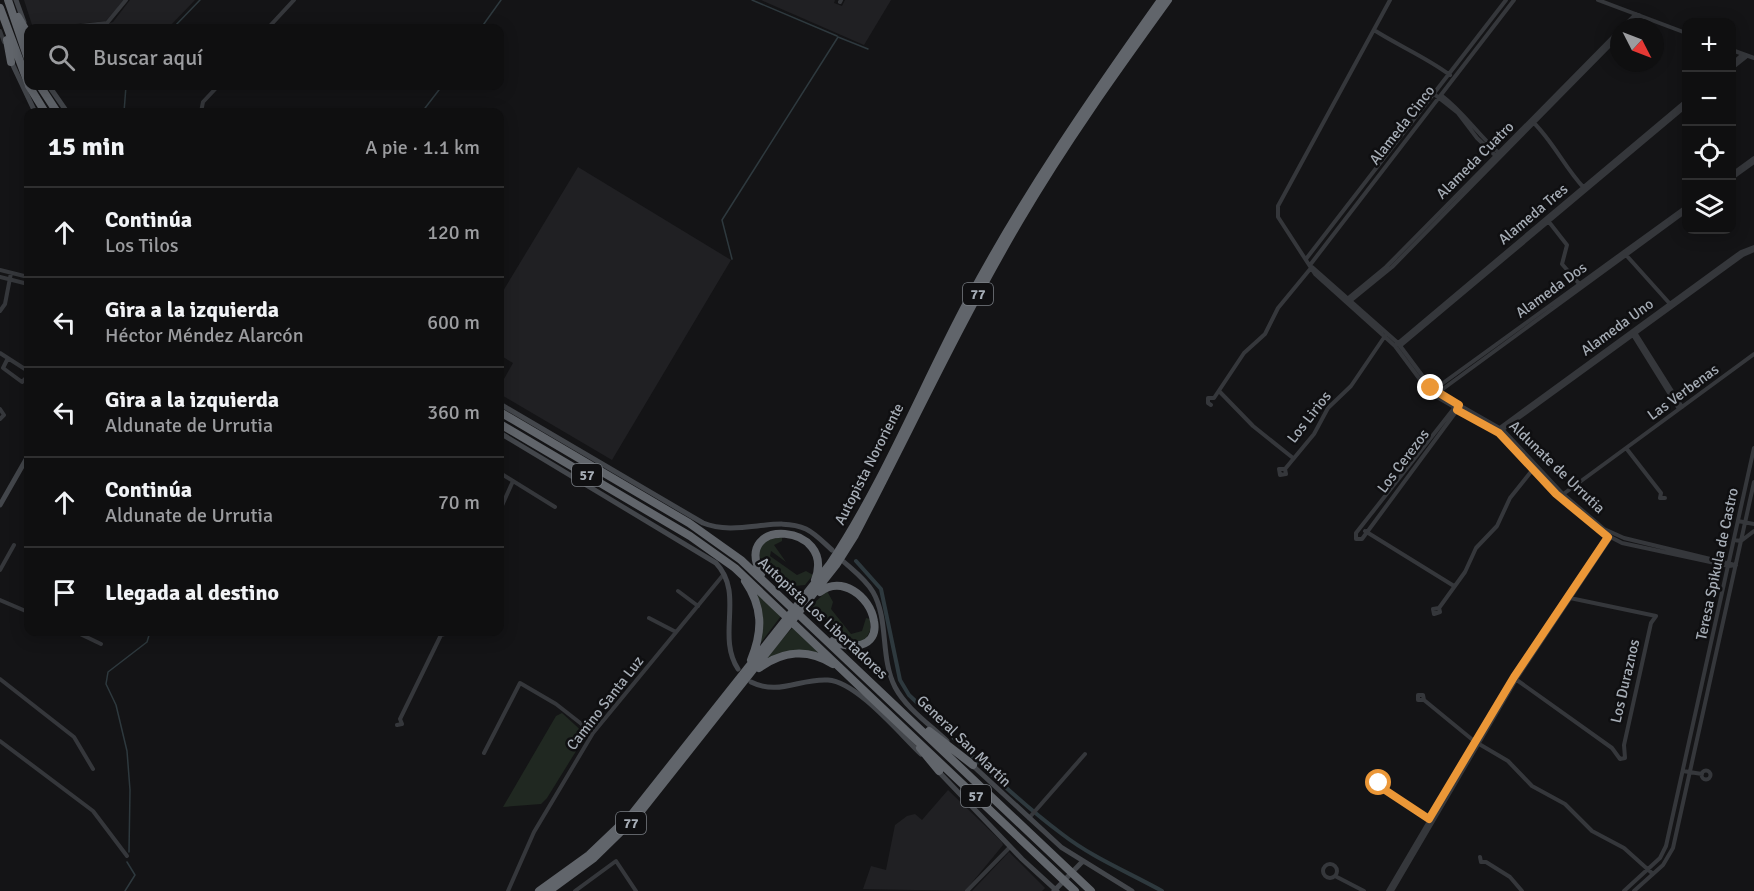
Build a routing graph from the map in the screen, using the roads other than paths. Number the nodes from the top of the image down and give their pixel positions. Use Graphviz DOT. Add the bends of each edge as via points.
graph roads {
  1 [pos="8,0"];
  2 [pos="16,0"];
  3 [pos="126,0"];
  4 [pos="294,0"];
  5 [pos="1161,0"];
  6 [pos="1168,0"];
  7 [pos="1390,0"];
  8 [pos="1506,0"];
  9 [pos="1514,0"];
  10 [pos="1598,0"];
  11 [pos="0,8"];
  12 [pos="1638,15"];
  13 [pos="3,17"];
  14 [pos="1634,18"];
  15 [pos="1636,18"];
  16 [pos="24,24"];
  17 [pos="97,24"];
  18 [pos="272,24"];
  19 [pos="24,27"];
  20 [pos="1374,30"];
  21 [pos="0,31"];
  22 [pos="1682,32"];
  23 [pos="1610,40"];
  24 [pos="2,44"];
  25 [pos="1610,45"];
  26 [pos="24,47"];
  27 [pos="1736,52"];
  28 [pos="1745,55"];
  29 [pos="1754,58"];
  30 [pos="1736,61"];
  31 [pos="11,62"];
  32 [pos="1736,63"];
  33 [pos="24,71"];
  34 [pos="1449,74"];
  35 [pos="1454,78"];
  36 [pos="24,89"];
  37 [pos="24,90"];
  38 [pos="32,90"];
  39 [pos="43,90"];
  40 [pos="52,90"];
  41 [pos="214,90"];
  42 [pos="1435,93"];
  43 [pos="1440,97"];
  44 [pos="1682,104"];
  45 [pos="33,108"];
  46 [pos="43,108"];
  47 [pos="54,108"];
  48 [pos="64,108"];
  49 [pos="202,108"];
  50 [pos="1682,109"];
  51 [pos="1532,122"];
  52 [pos="1499,156"];
  53 [pos="1754,160"];
  54 [pos="1736,173"];
  55 [pos="1585,189"];
  56 [pos="1682,210"];
  57 [pos="1682,214"];
  58 [pos="1548,220"];
  59 [pos="1754,249"];
  60 [pos="1625,253"];
  61 [pos="1306,259"];
  62 [pos="1311,266"];
  63 [pos="0,270"];
  64 [pos="11,273"];
  65 [pos="24,276"];
  66 [pos="0,277"];
  67 [pos="10,279"];
  68 [pos="24,283"];
  69 [pos="1580,286"];
  70 [pos="2,299"];
  71 [pos="1347,302"];
  72 [pos="1671,306"];
  73 [pos="0,310"];
  74 [pos="1634,333"];
  75 [pos="1386,335"];
  76 [pos="1398,346"];
  77 [pos="0,354"];
  78 [pos="1754,354"];
  79 [pos="8,358"];
  80 [pos="24,368"];
  81 [pos="24,380"];
  82 [pos="1219,391"];
  83 [pos="1433,393"];
  84 [pos="1214,398"];
  85 [pos="504,404"];
  86 [pos="1457,407"];
  87 [pos="1681,408"];
  88 [pos="0,409"];
  89 [pos="504,414"];
  90 [pos="0,419"];
  91 [pos="504,426"];
  92 [pos="1500,430"];
  93 [pos="504,435"];
  94 [pos="1626,448"];
  95 [pos="1754,448"];
  96 [pos="1293,458"];
  97 [pos="24,463"];
  98 [pos="1534,466"];
  99 [pos="1285,469"];
  100 [pos="504,475"];
  101 [pos="513,481"];
  102 [pos="1754,482"];
  103 [pos="1661,493"];
  104 [pos="1561,495"];
  105 [pos="504,501"];
  106 [pos="0,505"];
  107 [pos="555,507"];
  108 [pos="1738,521"];
  109 [pos="1745,523"];
  110 [pos="1754,524"];
  111 [pos="1754,531"];
  112 [pos="1611,536"];
  113 [pos="1734,540"];
  114 [pos="1741,541"];
  115 [pos="14,545"];
  116 [pos="832,550"];
  117 [pos="844,562"];
  118 [pos="1729,564"];
  119 [pos="1736,565"];
  120 [pos="735,568"];
  121 [pos="0,570"];
  122 [pos="724,574"];
  123 [pos="765,580"];
  124 [pos="1454,586"];
  125 [pos="812,588"];
  126 [pos="678,591"];
  127 [pos="1569,598"];
  128 [pos="807,599"];
  129 [pos="0,600"];
  130 [pos="698,606"];
  131 [pos="1439,608"];
  132 [pos="24,610"];
  133 [pos="649,618"];
  134 [pos="781,631"];
  135 [pos="676,632"];
  136 [pos="84,636"];
  137 [pos="439,636"];
  138 [pos="825,638"];
  139 [pos="100,644"];
  140 [pos="742,670"];
  141 [pos="849,675"];
  142 [pos="1515,678"];
  143 [pos="0,679"];
  144 [pos="748,681"];
  145 [pos="1702,685"];
  146 [pos="1709,687"];
  147 [pos="1424,700"];
  148 [pos="904,713"];
  149 [pos="400,719"];
  150 [pos="896,719"];
  151 [pos="593,733"];
  152 [pos="0,741"];
  153 [pos="1476,742"];
  154 [pos="1624,745"];
  155 [pos="1612,748"];
  156 [pos="484,753"];
  157 [pos="1085,754"];
  158 [pos="973,765"];
  159 [pos="93,770"];
  160 [pos="939,771"];
  161 [pos="1683,771"];
  162 [pos="1690,773"];
  163 [pos="1702,774"];
  164 [pos="1379,786"];
  165 [pos="1029,818"];
  166 [pos="1431,820"];
  167 [pos="1008,846"];
  168 [pos="127,856"];
  169 [pos="1082,861"];
  170 [pos="1486,862"];
  171 [pos="1648,869"];
  172 [pos="1653,874"];
  173 [pos="1335,876"];
  174 [pos="1074,890"];
  175 [pos="508,891"];
  176 [pos="538,891"];
  177 [pos="549,891"];
  178 [pos="575,891"];
  179 [pos="636,891"];
  180 [pos="967,891"];
  181 [pos="1056,891"];
  182 [pos="1091,891"];
  183 [pos="1132,891"];
  184 [pos="1364,891"];
  185 [pos="1388,891"];
  186 [pos="1392,891"];
  187 [pos="1522,891"];
  188 [pos="1624,891"];
  189 [pos="1634,891"];
  1 -- 19 [label="highway"];
  1 -- 26 [label="highway"];
  2 -- 16 [label="street"];
  3 -- 17 [label="street" via="106,23"];
  4 -- 18 [label="street"];
  5 -- 125 [label="highway, Autopista Nororiente / 77" via="1078,117 1023,204 969,298 855,523"];
  6 -- 128 [label="highway, Autopista Nororiente / 77" via="1084,118 1032,200 969,312 855,534"];
  7 -- 20 [label="street, Aldunate de Urrutia"];
  8 -- 34 [label="street, Alameda Cinco"];
  9 -- 35 [label="street, Alameda Cinco"];
  10 -- 12 [label="street"];
  11 -- 13 [label="highway"];
  12 -- 14 [label="street"];
  12 -- 15 [label="street"];
  12 -- 22 [label="street"];
  13 -- 31 [label="highway"];
  13 -- 33 [label="highway"];
  20 -- 34 [label="street"];
  20 -- 61 [label="street, Aldunate de Urrutia" via="1277,208 1278,217"];
  21 -- 24 [label="street"];
  23 -- 51 [label="street, Alameda Cuatro"];
  24 -- 31 [label="street"];
  25 -- 51 [label="street, Alameda Cuatro"];
  27 -- 28 [label="street"];
  28 -- 29 [label="street"];
  28 -- 30 [label="street"];
  28 -- 32 [label="street"];
  31 -- 36 [label="street"];
  34 -- 35 [label="street"];
  34 -- 42 [label="street, Alameda Cinco"];
  35 -- 43 [label="street, Alameda Cinco"];
  37 -- 45 [label="street"];
  38 -- 46 [label="highway"];
  39 -- 47 [label="highway"];
  40 -- 48 [label="street"];
  41 -- 49 [label="street"];
  42 -- 43 [label="street"];
  42 -- 61 [label="street, Alameda Cinco"];
  43 -- 52 [label="street"];
  43 -- 62 [label="street, Alameda Cinco"];
  44 -- 55 [label="street, Alameda Tres"];
  50 -- 55 [label="street, Alameda Tres"];
  51 -- 52 [label="street, Alameda Cuatro"];
  51 -- 55 [label="street" via="1551,141 1566,168"];
  52 -- 71 [label="street, Alameda Cuatro" via="1392,267"];
  53 -- 54 [label="street"];
  55 -- 58 [label="street, Alameda Tres"];
  56 -- 60 [label="street, Alameda Dos"];
  57 -- 60 [label="street, Alameda Dos"];
  58 -- 69 [label="street" via="1567,245 1562,264"];
  58 -- 76 [label="street, Alameda Tres"];
  59 -- 72 [label="street, Alameda Uno"];
  60 -- 69 [label="street, Alameda Dos"];
  60 -- 72 [label="street"];
  61 -- 62 [label="street, Aldunate de Urrutia"];
  62 -- 71 [label="street, Aldunate de Urrutia"];
  62 -- 82 [label="street" via="1278,308 1265,334 1242,356"];
  63 -- 64 [label="street"];
  64 -- 65 [label="street"];
  64 -- 67 [label="street"];
  66 -- 67 [label="street"];
  67 -- 68 [label="street"];
  67 -- 70 [label="street"];
  69 -- 83 [label="street, Alameda Dos"];
  70 -- 73 [label="street"];
  71 -- 75 [label="street, Aldunate de Urrutia"];
  72 -- 74 [label="street, Alameda Uno"];
  74 -- 87 [label="street"];
  74 -- 92 [label="street, Alameda Uno"];
  75 -- 76 [label="street, Aldunate de Urrutia"];
  75 -- 96 [label="street, Los Lirios"];
  76 -- 83 [label="street, Aldunate de Urrutia"];
  77 -- 79 [label="street"];
  78 -- 87 [label="street, Las Verbenas"];
  79 -- 80 [label="street"];
  79 -- 81 [label="street" via="5,371"];
  82 -- 84 [label="street"];
  82 -- 96 [label="street, Los Lirios" via="1259,432"];
  83 -- 86 [label="street, Aldunate de Urrutia"];
  85 -- 116 [label="street" via="709,525 732,529 796,526 811,532"];
  86 -- 92 [label="street, Aldunate de Urrutia"];
  86 -- 124 [label="street, Los Cerezos" via="1363,532"];
  87 -- 94 [label="street, Las Verbenas"];
  88 -- 90 [label="street" via="4,415"];
  89 -- 123 [label="highway, Autopista Los Libertadores / 57" via="689,523"];
  91 -- 120 [label="highway, Autopista Los Libertadores / 57" via="690,536"];
  92 -- 98 [label="street, Aldunate de Urrutia"];
  93 -- 122 [label="street" via="712,559"];
  94 -- 103 [label="street"];
  94 -- 104 [label="street, Las Verbenas"];
  95 -- 108 [label="street, Teresa Spikula de Castro"];
  96 -- 99 [label="street, Los Lirios"];
  97 -- 106 [label="street"];
  98 -- 104 [label="street, Aldunate de Urrutia"];
  98 -- 124 [label="street"];
  100 -- 101 [label="street"];
  101 -- 105 [label="street"];
  101 -- 107 [label="street"];
  102 -- 109 [label="street, Teresa Spikula de Castro"];
  104 -- 112 [label="street, Aldunate de Urrutia"];
  108 -- 109 [label="street"];
  108 -- 113 [label="street, Teresa Spikula de Castro"];
  109 -- 110 [label="street"];
  109 -- 114 [label="street, Teresa Spikula de Castro"];
  111 -- 114 [label="street"];
  112 -- 118 [label="street, Aldunate de Urrutia"];
  112 -- 127 [label="street"];
  113 -- 114 [label="street"];
  113 -- 118 [label="street, Teresa Spikula de Castro"];
  114 -- 119 [label="street, Teresa Spikula de Castro"];
  115 -- 121 [label="street"];
  117 -- 158 [label="street, General San Martín" via="876,598 889,668 898,692"];
  118 -- 119 [label="street, Aldunate de Urrutia"];
  118 -- 145 [label="street, Teresa Spikula de Castro"];
  119 -- 146 [label="street, Teresa Spikula de Castro"];
  120 -- 140 [label="highway" via="754,595 761,621 758,643"];
  120 -- 141 [label="highway, Autopista Los Libertadores / 57"];
  122 -- 130 [label="street, Camino Santa Luz"];
  122 -- 140 [label="street" via="731,596 729,646"];
  123 -- 125 [label="highway" via="756,562 757,547 768,534 782,532 807,543 817,553 819,568"];
  123 -- 138 [label="highway, Autopista Los Libertadores / 57"];
  124 -- 131 [label="street"];
  125 -- 128 [label="highway, Autopista Nororiente / 77"];
  126 -- 130 [label="street"];
  127 -- 142 [label="street"];
  127 -- 154 [label="street, Los Duraznos" via="1655,615"];
  128 -- 134 [label="highway, Autopista Nororiente / 77"];
  128 -- 138 [label="highway" via="827,587 842,585 854,591 873,615 874,631 860,646 846,647"];
  129 -- 132 [label="street"];
  130 -- 135 [label="street, Camino Santa Luz"];
  133 -- 135 [label="street"];
  134 -- 140 [label="highway, Autopista Nororiente / 77"];
  134 -- 144 [label="highway, Autopista Nororiente / 77"];
  135 -- 151 [label="street, Camino Santa Luz"];
  136 -- 139 [label="street"];
  137 -- 149 [label="street"];
  138 -- 148 [label="highway, Autopista Los Libertadores / 57"];
  140 -- 176 [label="highway, Autopista Nororiente / 77" via="627,819 589,855"];
  141 -- 144 [label="highway" via="819,656 795,652 767,662"];
  141 -- 150 [label="highway, Autopista Los Libertadores / 57"];
  142 -- 153 [label="street"];
  142 -- 155 [label="street, Los Duraznos"];
  143 -- 159 [label="street" via="68,731"];
  144 -- 160 [label="street" via="775,689 821,680 844,684"];
  144 -- 177 [label="highway, Autopista Nororiente / 77" via="628,826 590,862"];
  145 -- 146 [label="street"];
  145 -- 161 [label="street, Teresa Spikula de Castro"];
  146 -- 162 [label="street, Teresa Spikula de Castro"];
  147 -- 153 [label="street"];
  148 -- 158 [label="highway"];
  148 -- 182 [label="highway, Autopista Los Libertadores / 57"];
  150 -- 160 [label="highway"];
  150 -- 174 [label="highway, Autopista Los Libertadores / 57"];
  151 -- 156 [label="street" via="520,682"];
  151 -- 175 [label="street, Camino Santa Luz" via="534,832"];
  152 -- 168 [label="street" via="93,812"];
  153 -- 166 [label="street"];
  153 -- 171 [label="street" via="1508,761 1532,786 1565,804 1589,828 1624,848"];
  154 -- 155 [label="street, Los Duraznos"];
  154 -- 155 [label="street, Los Duraznos" via="1623,759"];
  157 -- 165 [label="street"];
  158 -- 165 [label="street, General San Martín"];
  160 -- 167 [label="street"];
  161 -- 162 [label="street"];
  161 -- 171 [label="street, Teresa Spikula de Castro" via="1666,846"];
  162 -- 163 [label="street"];
  162 -- 172 [label="street, Teresa Spikula de Castro" via="1671,852"];
  164 -- 166 [label="street"];
  165 -- 169 [label="street, General San Martín"];
  166 -- 185 [label="street"];
  166 -- 186 [label="street"];
  167 -- 180 [label="street"];
  167 -- 181 [label="street"];
  169 -- 181 [label="street"];
  169 -- 183 [label="street, General San Martín"];
  170 -- 187 [label="street" via="1510,877"];
  171 -- 172 [label="street"];
  171 -- 188 [label="street, Teresa Spikula de Castro"];
  172 -- 189 [label="street, Teresa Spikula de Castro"];
  173 -- 184 [label="street"];
  178 -- 179 [label="street" via="615,861"];
}
